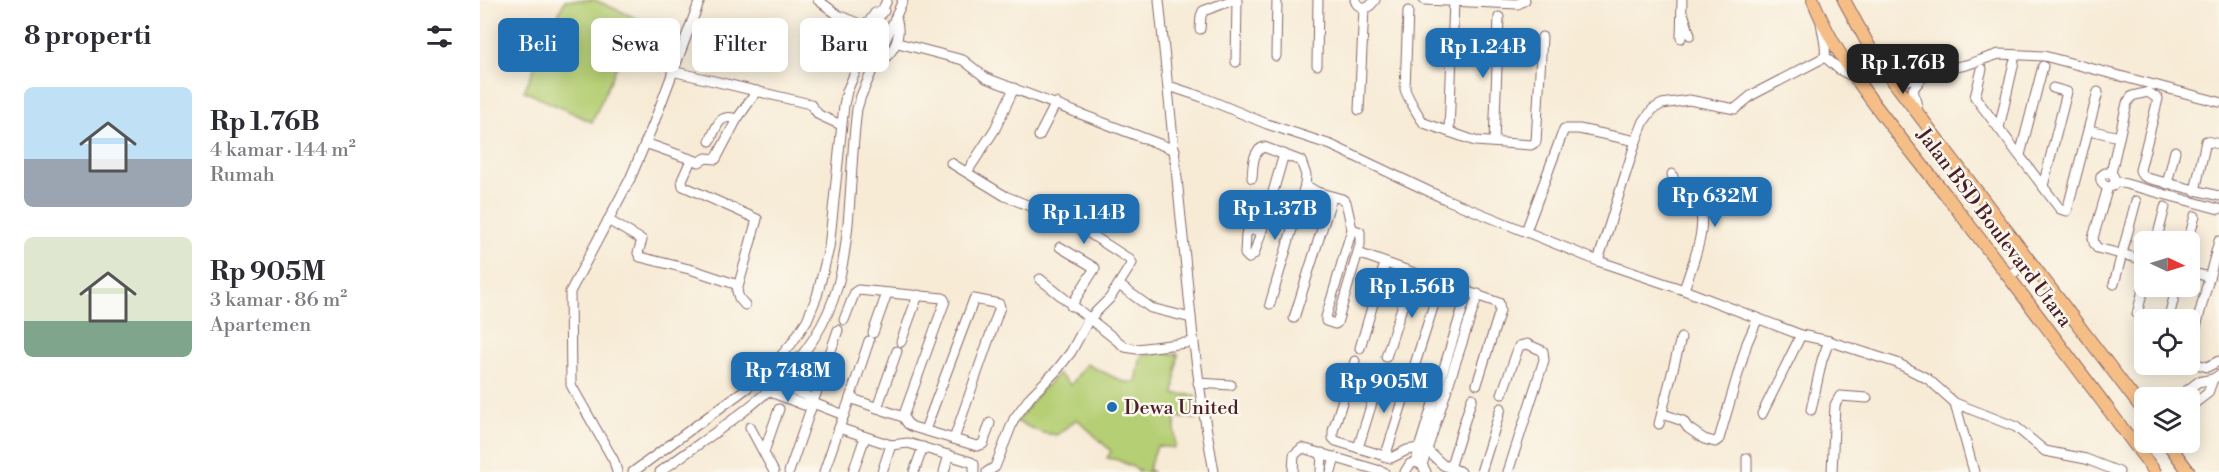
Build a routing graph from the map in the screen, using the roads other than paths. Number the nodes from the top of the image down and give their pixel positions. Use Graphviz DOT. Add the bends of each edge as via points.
graph roads {
  1 [pos="700,0"];
  2 [pos="818,0"];
  3 [pos="887,0"];
  4 [pos="903,0"];
  5 [pos="1159,0"];
  6 [pos="1235,0"];
  7 [pos="1277,0"];
  8 [pos="1318,0"];
  9 [pos="1355,0"];
  10 [pos="1375,0"];
  11 [pos="1424,0"];
  12 [pos="1525,0"];
  13 [pos="1682,0"];
  14 [pos="1813,0"];
  15 [pos="1844,0"];
  16 [pos="1454,1"];
  17 [pos="1364,8"];
  18 [pos="884,11"];
  19 [pos="1408,11"];
  20 [pos="1500,17"];
  21 [pos="845,18"];
  22 [pos="871,18"];
  23 [pos="881,18"];
  24 [pos="896,18"];
  25 [pos="1821,21"];
  26 [pos="1200,30"];
  27 [pos="889,34"];
  28 [pos="1542,37"];
  29 [pos="1685,37"];
  30 [pos="898,43"];
  31 [pos="680,51"];
  32 [pos="889,56"];
  33 [pos="1276,56"];
  34 [pos="1888,56"];
  35 [pos="1825,57"];
  36 [pos="1236,62"];
  37 [pos="2014,62"];
  38 [pos="1317,65"];
  39 [pos="2043,66"];
  40 [pos="1884,69"];
  41 [pos="1982,69"];
  42 [pos="672,72"];
  43 [pos="676,72"];
  44 [pos="856,72"];
  45 [pos="872,72"];
  46 [pos="1922,72"];
  47 [pos="1856,79"];
  48 [pos="1169,86"];
  49 [pos="1014,88"];
  50 [pos="2053,88"];
  51 [pos="757,91"];
  52 [pos="2098,92"];
  53 [pos="2219,102"];
  54 [pos="1056,103"];
  55 [pos="1359,110"];
  56 [pos="1919,115"];
  57 [pos="737,120"];
  58 [pos="841,125"];
  59 [pos="1999,128"];
  60 [pos="2089,130"];
  61 [pos="1449,132"];
  62 [pos="1039,136"];
  63 [pos="2119,137"];
  64 [pos="710,141"];
  65 [pos="1636,141"];
  66 [pos="1494,142"];
  67 [pos="645,143"];
  68 [pos="2219,144"];
  69 [pos="1175,150"];
  70 [pos="2175,151"];
  71 [pos="1284,154"];
  72 [pos="2020,155"];
  73 [pos="690,159"];
  74 [pos="951,163"];
  75 [pos="967,172"];
  76 [pos="1672,174"];
  77 [pos="1252,178"];
  78 [pos="2111,180"];
  79 [pos="2167,184"];
  80 [pos="1305,185"];
  81 [pos="2043,186"];
  82 [pos="2195,191"];
  83 [pos="2219,196"];
  84 [pos="1332,197"];
  85 [pos="2136,201"];
  86 [pos="2165,207"];
  87 [pos="2219,209"];
  88 [pos="832,210"];
  89 [pos="848,211"];
  90 [pos="2195,216"];
  91 [pos="608,220"];
  92 [pos="1352,229"];
  93 [pos="1262,230"];
  94 [pos="1526,231"];
  95 [pos="2159,231"];
  96 [pos="2191,231"];
  97 [pos="2219,241"];
  98 [pos="1059,247"];
  99 [pos="1358,253"];
  100 [pos="2122,254"];
  101 [pos="2134,257"];
  102 [pos="2029,260"];
  103 [pos="1598,261"];
  104 [pos="1385,263"];
  105 [pos="1413,273"];
  106 [pos="2200,274"];
  107 [pos="2009,277"];
  108 [pos="2210,277"];
  109 [pos="1040,279"];
  110 [pos="1441,282"];
  111 [pos="2114,284"];
  112 [pos="738,285"];
  113 [pos="1119,285"];
  114 [pos="1684,290"];
  115 [pos="887,293"];
  116 [pos="1473,293"];
  117 [pos="918,296"];
  118 [pos="1270,304"];
  119 [pos="745,305"];
  120 [pos="1071,306"];
  121 [pos="2200,313"];
  122 [pos="1191,318"];
  123 [pos="1294,318"];
  124 [pos="1758,318"];
  125 [pos="1089,319"];
  126 [pos="844,320"];
  127 [pos="838,330"];
  128 [pos="1801,335"];
  129 [pos="1681,338"];
  130 [pos="1829,341"];
  131 [pos="1194,342"];
  132 [pos="1360,348"];
  133 [pos="1386,357"];
  134 [pos="1355,361"];
  135 [pos="2219,361"];
  136 [pos="1415,364"];
  137 [pos="2200,365"];
  138 [pos="1382,370"];
  139 [pos="2216,377"];
  140 [pos="1410,379"];
  141 [pos="1198,383"];
  142 [pos="776,384"];
  143 [pos="1477,384"];
  144 [pos="1231,385"];
  145 [pos="2191,387"];
  146 [pos="768,391"];
  147 [pos="1502,394"];
  148 [pos="850,398"];
  149 [pos="1472,398"];
  150 [pos="1867,398"];
  151 [pos="2134,398"];
  152 [pos="2200,399"];
  153 [pos="813,403"];
  154 [pos="1955,404"];
  155 [pos="877,408"];
  156 [pos="1501,408"];
  157 [pos="779,409"];
  158 [pos="1811,410"];
  159 [pos="1663,414"];
  160 [pos="1762,414"];
  161 [pos="844,415"];
  162 [pos="903,417"];
  163 [pos="990,423"];
  164 [pos="1659,424"];
  165 [pos="750,427"];
  166 [pos="839,428"];
  167 [pos="925,430"];
  168 [pos="865,436"];
  169 [pos="954,439"];
  170 [pos="891,445"];
  171 [pos="923,447"];
  172 [pos="1358,448"];
  173 [pos="1423,449"];
  174 [pos="764,452"];
  175 [pos="1322,453"];
  176 [pos="2175,453"];
  177 [pos="950,455"];
  178 [pos="1335,457"];
  179 [pos="1385,457"];
  180 [pos="1747,458"];
  181 [pos="1422,466"];
  182 [pos="1450,468"];
  183 [pos="1363,469"];
  184 [pos="617,472"];
  185 [pos="633,472"];
  186 [pos="660,472"];
  187 [pos="774,472"];
  188 [pos="789,472"];
  189 [pos="824,472"];
  190 [pos="853,472"];
  191 [pos="882,472"];
  192 [pos="914,472"];
  193 [pos="944,472"];
  194 [pos="974,472"];
  195 [pos="987,472"];
  196 [pos="1214,472"];
  197 [pos="1293,472"];
  198 [pos="1321,472"];
  199 [pos="1331,472"];
  200 [pos="1384,472"];
  201 [pos="1405,472"];
  202 [pos="1461,472"];
  203 [pos="1481,472"];
  204 [pos="1508,472"];
  205 [pos="1747,472"];
  206 [pos="1832,472"];
  207 [pos="1974,472"];
  208 [pos="2120,472"];
  209 [pos="2155,472"];
  210 [pos="2189,472"];
  1 -- 31 [label="street"];
  2 -- 21 [label="street"];
  3 -- 18 [label="street"];
  4 -- 24 [label="street"];
  5 -- 48 [label="street"];
  6 -- 26 [label="street" via="1203,11"];
  6 -- 36 [label="street"];
  7 -- 33 [label="street"];
  8 -- 38 [label="street"];
  9 -- 17 [label="street"];
  10 -- 17 [label="street"];
  11 -- 16 [label="street"];
  12 -- 16 [label="street" via="1518,4"];
  13 -- 29 [label="street"];
  14 -- 25 [label="main road, Jalan BSD Boulevard Utara"];
  15 -- 40 [label="main road, Jalan BSD Boulevard Utara"];
  16 -- 61 [label="street"];
  17 -- 55 [label="street"];
  18 -- 22 [label="street" via="875,12"];
  18 -- 23 [label="street"];
  19 -- 61 [label="street" via="1407,96 1419,119"];
  20 -- 66 [label="street"];
  24 -- 27 [label="street"];
  24 -- 30 [label="street" via="900,30"];
  25 -- 35 [label="street"];
  25 -- 47 [label="main road, Jalan BSD Boulevard Utara"];
  28 -- 66 [label="street" via="1536,142"];
  30 -- 32 [label="street"];
  30 -- 49 [label="street" via="963,60 981,75"];
  34 -- 46 [label="street"];
  35 -- 47 [label="street"];
  35 -- 65 [label="street" via="1752,95 1735,109 1689,100 1662,104 1644,121"];
  37 -- 59 [label="street"];
  39 -- 72 [label="street"];
  40 -- 46 [label="street" via="1905,81"];
  40 -- 56 [label="main road, Jalan BSD Boulevard Utara"];
  41 -- 59 [label="street" via="1975,97"];
  42 -- 67 [label="street"];
  43 -- 51 [label="street"];
  44 -- 58 [label="street" via="847,91"];
  45 -- 89 [label="street" via="861,96 855,128"];
  46 -- 53 [label="street" via="1966,65 1999,54 2044,56"];
  46 -- 56 [label="street" via="1913,89"];
  47 -- 107 [label="main road, Jalan BSD Boulevard Utara"];
  48 -- 69 [label="street"];
  48 -- 94 [label="street" via="1331,145 1445,199"];
  49 -- 54 [label="street"];
  49 -- 75 [label="street" via="995,129"];
  50 -- 81 [label="street" via="2067,92"];
  51 -- 57 [label="street"];
  51 -- 58 [label="street" via="810,104 819,115"];
  52 -- 60 [label="street"];
  54 -- 62 [label="street"];
  54 -- 69 [label="street"];
  56 -- 102 [label="main road, Jalan BSD Boulevard Utara"];
  57 -- 64 [label="street" via="721,118"];
  57 -- 73 [label="street" via="716,159"];
  58 -- 88 [label="street"];
  59 -- 72 [label="street"];
  60 -- 63 [label="street"];
  60 -- 81 [label="street" via="2067,211 2060,209"];
  61 -- 66 [label="street"];
  63 -- 78 [label="street"];
  63 -- 79 [label="street" via="2132,96 2154,95 2158,99 2140,170 2147,178"];
  65 -- 94 [label="street" via="1564,129"];
  65 -- 103 [label="street"];
  67 -- 73 [label="street"];
  67 -- 91 [label="street"];
  68 -- 82 [label="street" via="2206,141"];
  69 -- 122 [label="street"];
  70 -- 79 [label="street"];
  71 -- 77 [label="street" via="1259,149"];
  71 -- 80 [label="street" via="1302,163"];
  71 -- 93 [label="street"];
  72 -- 81 [label="street"];
  73 -- 112 [label="street" via="683,186 757,219"];
  74 -- 75 [label="street"];
  75 -- 113 [label="street" via="1005,196 1058,213 1131,260"];
  76 -- 114 [label="street" via="1678,187 1701,210 1701,235"];
  78 -- 87 [label="street"];
  78 -- 100 [label="street" via="2093,237 2097,248"];
  79 -- 82 [label="street"];
  80 -- 84 [label="street"];
  80 -- 118 [label="street"];
  82 -- 83 [label="street"];
  84 -- 92 [label="street" via="1346,202"];
  84 -- 123 [label="street"];
  85 -- 100 [label="street"];
  86 -- 95 [label="street"];
  88 -- 89 [label="street"];
  88 -- 185 [label="street" via="823,278 807,320 792,343 747,388"];
  89 -- 142 [label="street" via="843,261 834,298 806,352"];
  90 -- 96 [label="street"];
  91 -- 112 [label="street" via="642,240 640,257"];
  91 -- 184 [label="street" via="570,292 571,386"];
  92 -- 99 [label="street" via="1361,234"];
  92 -- 99 [label="street" via="1326,317 1328,322 1337,323"];
  94 -- 103 [label="street"];
  97 -- 108 [label="street"];
  98 -- 120 [label="street" via="1095,268"];
  99 -- 104 [label="street"];
  100 -- 101 [label="street"];
  100 -- 111 [label="street"];
  102 -- 107 [label="street"];
  102 -- 151 [label="main road, Jalan BSD Boulevard Utara"];
  103 -- 114 [label="street"];
  104 -- 105 [label="street"];
  104 -- 132 [label="street"];
  105 -- 110 [label="street"];
  105 -- 133 [label="street"];
  106 -- 108 [label="street"];
  107 -- 209 [label="main road, Jalan BSD Boulevard Utara"];
  108 -- 121 [label="street"];
  109 -- 120 [label="street"];
  110 -- 116 [label="street"];
  110 -- 136 [label="street"];
  112 -- 119 [label="street" via="739,298"];
  113 -- 122 [label="street" via="1151,308"];
  113 -- 125 [label="street"];
  114 -- 124 [label="street"];
  115 -- 117 [label="street"];
  115 -- 126 [label="street" via="858,290"];
  115 -- 148 [label="street"];
  116 -- 143 [label="street" via="1497,301 1501,307"];
  116 -- 173 [label="street"];
  117 -- 155 [label="street"];
  117 -- 162 [label="street" via="945,301"];
  120 -- 125 [label="street"];
  122 -- 131 [label="street"];
  124 -- 128 [label="street"];
  124 -- 159 [label="street" via="1719,439 1704,439 1683,421"];
  125 -- 131 [label="street" via="1130,349"];
  125 -- 195 [label="street" via="1064,361 1014,419 994,467"];
  127 -- 153 [label="street"];
  128 -- 130 [label="street"];
  128 -- 160 [label="street"];
  129 -- 159 [label="street"];
  130 -- 154 [label="street" via="1897,363 1928,379"];
  130 -- 158 [label="street"];
  131 -- 141 [label="street"];
  134 -- 172 [label="street" via="1333,434 1336,441"];
  135 -- 137 [label="street" via="2207,367"];
  138 -- 172 [label="street"];
  139 -- 145 [label="street"];
  139 -- 152 [label="street" via="2208,393"];
  140 -- 179 [label="street"];
  141 -- 144 [label="street"];
  141 -- 196 [label="street"];
  142 -- 146 [label="street"];
  142 -- 153 [label="street" via="807,396"];
  146 -- 153 [label="street" via="804,405"];
  146 -- 186 [label="street"];
  147 -- 204 [label="street" via="1519,346 1527,344 1542,351 1544,360"];
  148 -- 155 [label="street"];
  148 -- 161 [label="street"];
  149 -- 182 [label="street"];
  150 -- 206 [label="street" via="1840,396 1837,400"];
  153 -- 161 [label="street"];
  153 -- 188 [label="street"];
  154 -- 207 [label="street"];
  154 -- 208 [label="street" via="2016,427 2045,451 2086,459"];
  155 -- 162 [label="street"];
  156 -- 203 [label="street"];
  157 -- 174 [label="street"];
  159 -- 164 [label="street"];
  161 -- 166 [label="street"];
  162 -- 167 [label="street" via="908,424"];
  163 -- 169 [label="street" via="981,446"];
  165 -- 174 [label="street"];
  166 -- 168 [label="street"];
  166 -- 189 [label="street"];
  167 -- 169 [label="street"];
  167 -- 169 [label="street" via="974,299 993,301 1000,308"];
  168 -- 170 [label="street"];
  168 -- 190 [label="street"];
  170 -- 171 [label="street" via="908,443"];
  170 -- 191 [label="street"];
  171 -- 177 [label="street"];
  171 -- 192 [label="street"];
  172 -- 179 [label="street"];
  173 -- 179 [label="street"];
  173 -- 181 [label="street"];
  173 -- 182 [label="street"];
  174 -- 187 [label="street"];
  175 -- 178 [label="street"];
  175 -- 197 [label="street" via="1299,448 1294,455"];
  175 -- 198 [label="street"];
  176 -- 210 [label="main road"];
  177 -- 193 [label="street"];
  177 -- 194 [label="street" via="974,464"];
  178 -- 183 [label="street"];
  178 -- 199 [label="street"];
  180 -- 205 [label="street"];
  181 -- 201 [label="street" via="1410,464"];
  182 -- 202 [label="street"];
  183 -- 200 [label="street"];
}
